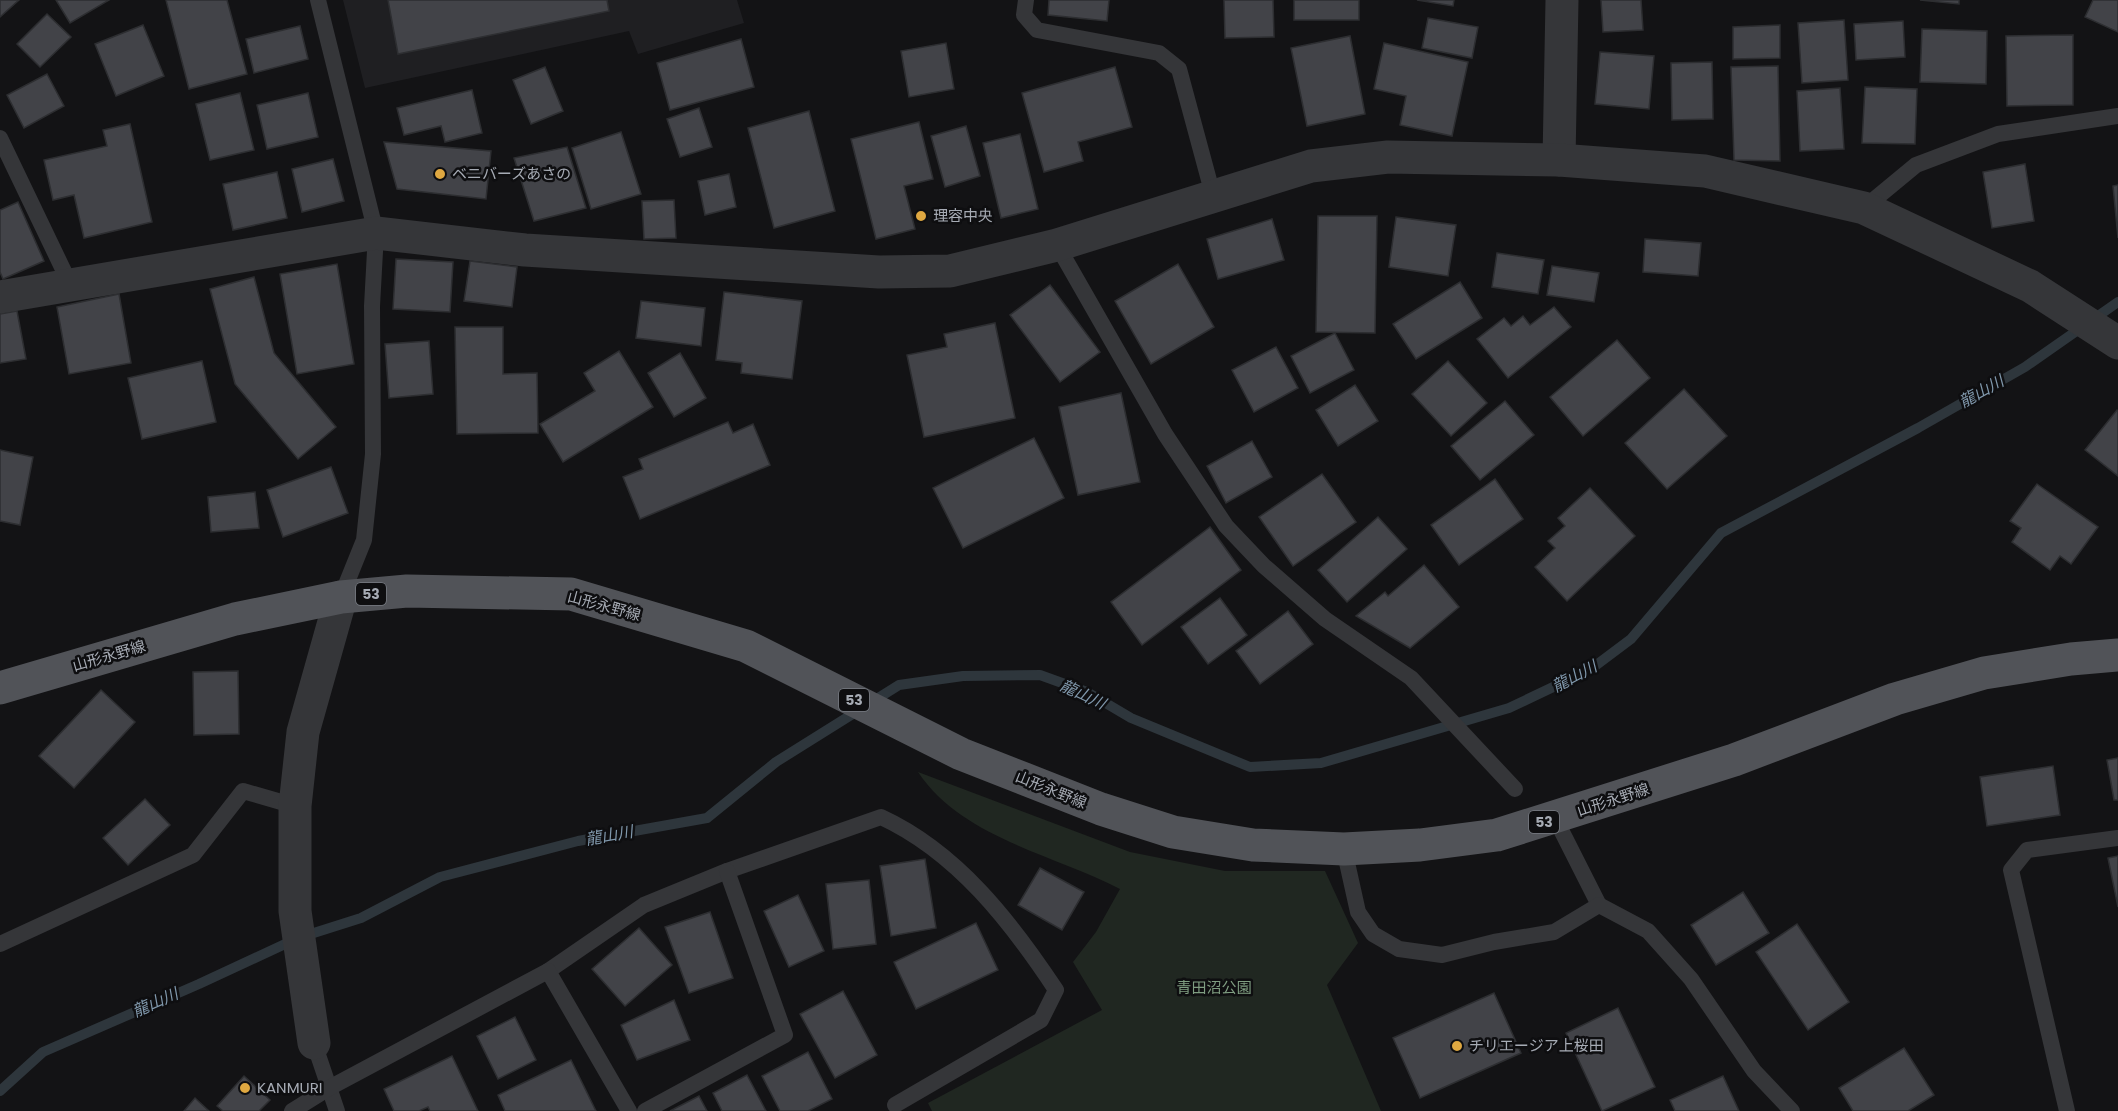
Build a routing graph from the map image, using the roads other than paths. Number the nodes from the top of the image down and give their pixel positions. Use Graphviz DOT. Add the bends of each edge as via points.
graph roads {
  1 [pos="318,0"];
  2 [pos="1026,0"];
  3 [pos="1562,0"];
  4 [pos="2118,116"];
  5 [pos="0,138"];
  6 [pos="1559,160"];
  7 [pos="1213,195"];
  8 [pos="1864,208"];
  9 [pos="376,233"];
  10 [pos="1057,246"];
  11 [pos="71,286"];
  12 [pos="0,297"];
  13 [pos="2118,344"];
  14 [pos="341,597"];
  15 [pos="2118,655"];
  16 [pos="0,688"];
  17 [pos="1515,789"];
  18 [pos="296,812"];
  19 [pos="1555,818"];
  20 [pos="2118,838"];
  21 [pos="1344,849"];
  22 [pos="727,871"];
  23 [pos="1599,905"];
  24 [pos="0,944"];
  25 [pos="548,971"];
  26 [pos="314,1042"];
  27 [pos="329,1088"];
  28 [pos="892,1109"];
  29 [pos="292,1111"];
  30 [pos="337,1111"];
  31 [pos="628,1111"];
  32 [pos="645,1111"];
  33 [pos="1792,1111"];
  34 [pos="2067,1111"];
  1 -- 9 [label="lane"];
  2 -- 7 [label="lane" via="1024,15 1037,30 1160,53 1179,69"];
  3 -- 6 [label="street"];
  4 -- 8 [label="lane" via="1998,134 1916,165"];
  5 -- 11 [label="lane"];
  6 -- 7 [label="street" via="1388,157 1311,166"];
  6 -- 8 [label="street" via="1705,171"];
  7 -- 10 [label="street"];
  8 -- 13 [label="street" via="2030,286"];
  9 -- 10 [label="street" via="525,250 879,272 950,271"];
  9 -- 11 [label="street"];
  9 -- 14 [label="lane" via="372,306 373,454 364,540"];
  10 -- 17 [label="lane" via="1165,434 1226,526 1264,566 1325,619 1411,678"];
  11 -- 12 [label="street"];
  14 -- 16 [label="main road, 山形永野線 / 53" via="235,619"];
  14 -- 18 [label="street" via="303,732"];
  14 -- 21 [label="main road, 山形永野線 / 53" via="407,591 571,594 746,646 961,754 1101,810 1173,832 1253,845"];
  15 -- 19 [label="main road, 山形永野線 / 53" via="1984,674 1906,696 1734,760"];
  18 -- 24 [label="lane" via="243,791 193,855"];
  18 -- 26 [label="street" via="295,911"];
  19 -- 21 [label="main road, 山形永野線 / 53" via="1497,835"];
  19 -- 23 [label="lane"];
  20 -- 34 [label="lane" via="2027,850 2011,870"];
  21 -- 23 [label="lane" via="1358,912 1373,934 1398,949 1442,955 1554,932"];
  22 -- 25 [label="lane" via="644,904"];
  22 -- 28 [label="lane" via="881,817 906,828 969,877 1029,948 1056,990 1041,1020"];
  22 -- 32 [label="lane" via="785,1035"];
  23 -- 33 [label="lane" via="1648,931 1691,979 1754,1071"];
  25 -- 27 [label="lane"];
  25 -- 31 [label="lane"];
  26 -- 27 [label="lane"];
  27 -- 29 [label="lane"];
  27 -- 30 [label="lane"];
}
